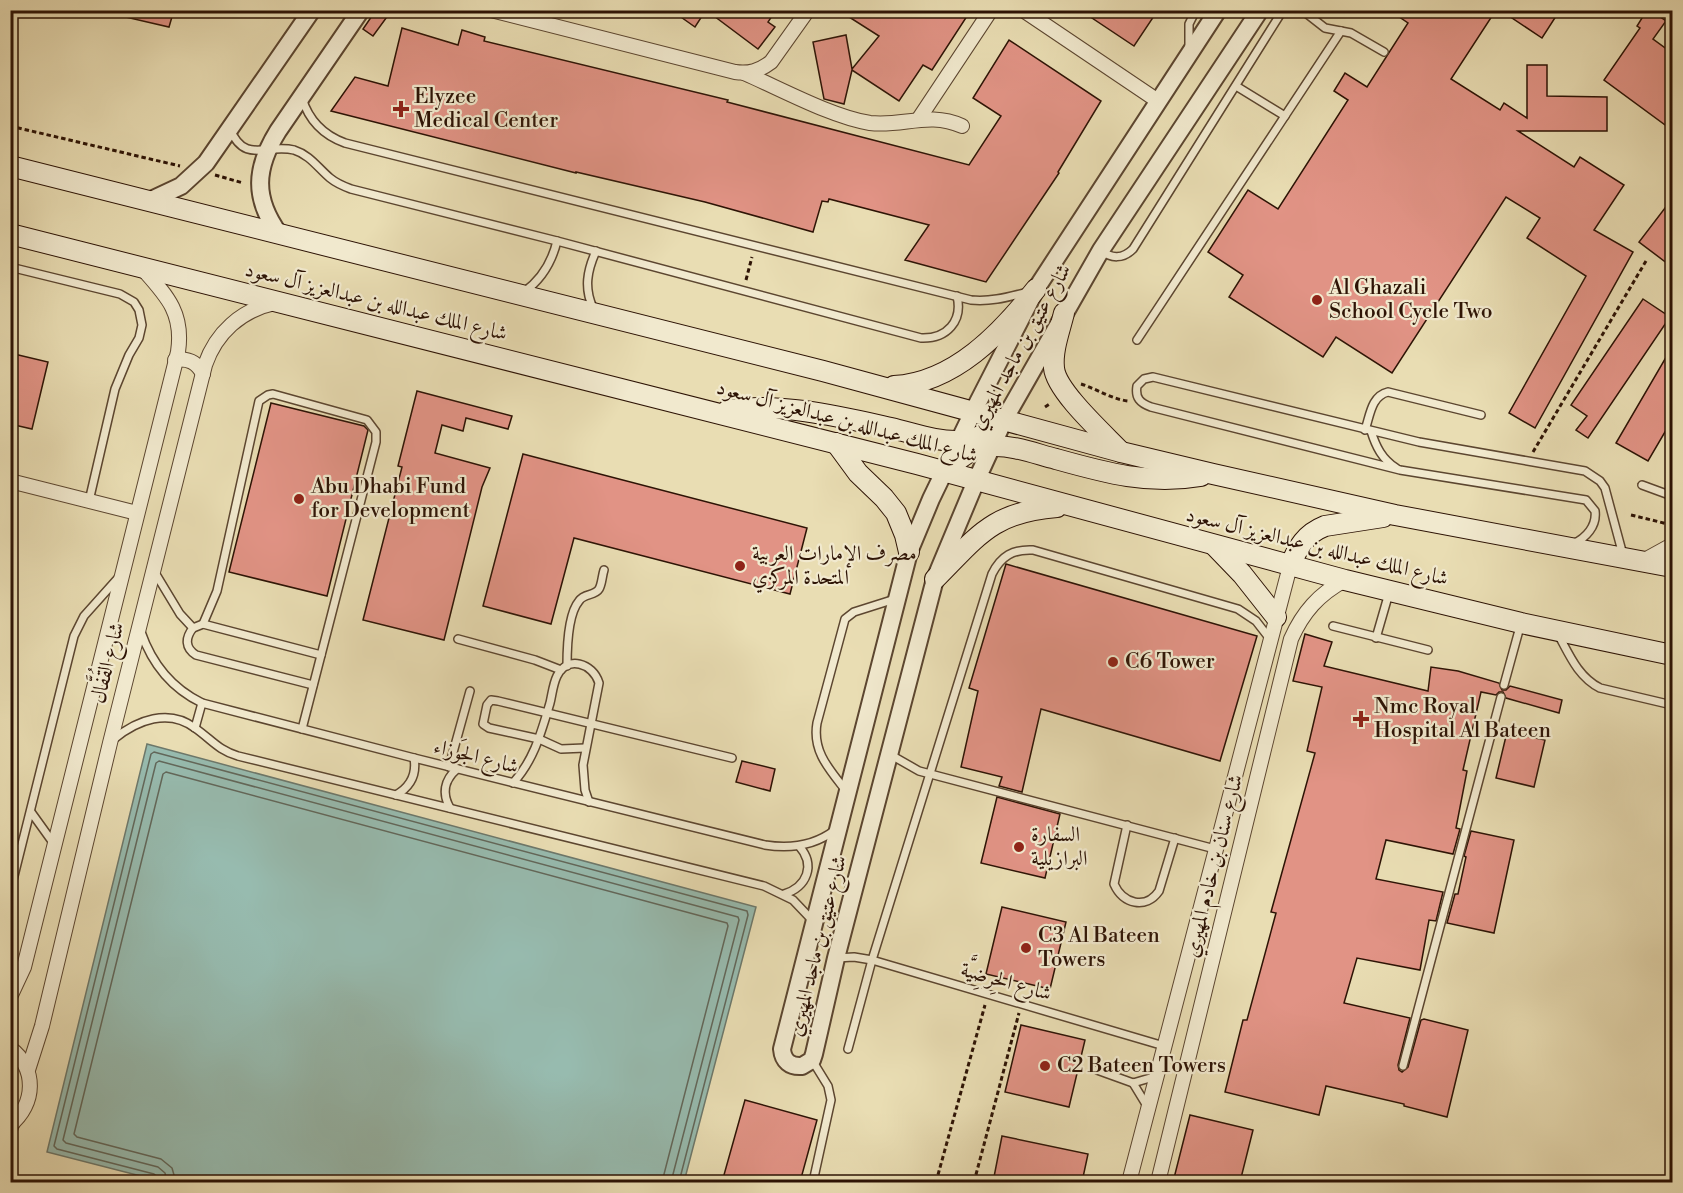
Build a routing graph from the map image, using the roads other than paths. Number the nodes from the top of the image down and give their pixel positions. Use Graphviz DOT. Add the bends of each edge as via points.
graph roads {
  1 [pos="312,10"];
  2 [pos="361,10"];
  3 [pos="491,10"];
  4 [pos="808,10"];
  5 [pos="991,10"];
  6 [pos="1023,10"];
  7 [pos="1196,10"];
  8 [pos="1218,10"];
  9 [pos="1260,10"];
  10 [pos="1283,10"];
  11 [pos="1302,10"];
  12 [pos="1341,31"];
  13 [pos="1384,52"];
  14 [pos="1190,53"];
  15 [pos="744,73"];
  16 [pos="1236,86"];
  17 [pos="302,97"];
  18 [pos="1158,101"];
  19 [pos="1285,116"];
  20 [pos="918,120"];
  21 [pos="962,126"];
  22 [pos="230,129"];
  23 [pos="267,150"];
  24 [pos="10,166"];
  25 [pos="149,201"];
  26 [pos="279,234"];
  27 [pos="15,240"];
  28 [pos="557,241"];
  29 [pos="1101,250"];
  30 [pos="596,251"];
  31 [pos="10,267"];
  32 [pos="141,267"];
  33 [pos="1036,290"];
  34 [pos="520,294"];
  35 [pos="957,296"];
  36 [pos="279,302"];
  37 [pos="595,313"];
  38 [pos="1064,313"];
  39 [pos="1137,340"];
  40 [pos="175,360"];
  41 [pos="203,374"];
  42 [pos="877,386"];
  43 [pos="713,412"];
  44 [pos="973,412"];
  45 [pos="1481,415"];
  46 [pos="1004,420"];
  47 [pos="1368,431"];
  48 [pos="958,441"];
  49 [pos="836,443"];
  50 [pos="993,445"];
  51 [pos="1120,452"];
  52 [pos="1400,470"];
  53 [pos="944,472"];
  54 [pos="1213,474"];
  55 [pos="976,481"];
  56 [pos="10,482"];
  57 [pos="1642,485"];
  58 [pos="1672,496"];
  59 [pos="89,501"];
  60 [pos="1070,506"];
  61 [pos="137,513"];
  62 [pos="1395,515"];
  63 [pos="1672,545"];
  64 [pos="1215,546"];
  65 [pos="1564,546"];
  66 [pos="909,552"];
  67 [pos="1634,559"];
  68 [pos="1290,566"];
  69 [pos="1672,567"];
  70 [pos="153,570"];
  71 [pos="604,570"];
  72 [pos="122,574"];
  73 [pos="935,579"];
  74 [pos="1345,580"];
  75 [pos="1390,591"];
  76 [pos="897,598"];
  77 [pos="1276,617"];
  78 [pos="1521,623"];
  79 [pos="203,624"];
  80 [pos="139,626"];
  81 [pos="1333,626"];
  82 [pos="193,628"];
  83 [pos="1557,631"];
  84 [pos="1376,638"];
  85 [pos="458,639"];
  86 [pos="1270,639"];
  87 [pos="1428,650"];
  88 [pos="321,655"];
  89 [pos="1672,655"];
  90 [pos="564,668"];
  91 [pos="313,685"];
  92 [pos="1504,685"];
  93 [pos="470,691"];
  94 [pos="1501,697"];
  95 [pos="202,703"];
  96 [pos="1672,705"];
  97 [pos="547,713"];
  98 [pos="591,725"];
  99 [pos="195,728"];
  100 [pos="302,729"];
  101 [pos="539,739"];
  102 [pos="110,743"];
  103 [pos="585,748"];
  104 [pos="890,754"];
  105 [pos="414,758"];
  106 [pos="732,758"];
  107 [pos="449,767"];
  108 [pos="457,769"];
  109 [pos="930,775"];
  110 [pos="513,783"];
  111 [pos="848,792"];
  112 [pos="396,795"];
  113 [pos="589,802"];
  114 [pos="450,808"];
  115 [pos="31,812"];
  116 [pos="1127,825"];
  117 [pos="839,827"];
  118 [pos="1174,838"];
  119 [pos="55,845"];
  120 [pos="799,846"];
  121 [pos="1215,849"];
  122 [pos="10,892"];
  123 [pos="784,894"];
  124 [pos="815,922"];
  125 [pos="836,958"];
  126 [pos="872,960"];
  127 [pos="10,997"];
  128 [pos="1164,1046"];
  129 [pos="10,1048"];
  130 [pos="848,1049"];
  131 [pos="812,1060"];
  132 [pos="1403,1065"];
  133 [pos="28,1071"];
  134 [pos="1097,1071"];
  135 [pos="1156,1076"];
  136 [pos="1133,1083"];
  137 [pos="1148,1108"];
  138 [pos="14,1122"];
  139 [pos="10,1137"];
  140 [pos="813,1182"];
  141 [pos="1129,1182"];
  142 [pos="1158,1182"];
  1 -- 22 [label="street"];
  2 -- 17 [label="street"];
  3 -- 15 [label="street"];
  4 -- 15 [label="street" via="771,62"];
  5 -- 20 [label="street"];
  6 -- 18 [label="street"];
  7 -- 14 [label="lane" via="1190,24"];
  8 -- 14 [label="street, شارع عتيق بن ماجد المهيري"];
  9 -- 29 [label="street, شارع عتيق بن ماجد المهيري"];
  10 -- 16 [label="lane"];
  11 -- 12 [label="lane" via="1325,28"];
  12 -- 13 [label="lane"];
  12 -- 19 [label="lane"];
  14 -- 18 [label="street, شارع عتيق بن ماجد المهيري"];
  15 -- 20 [label="street" via="858,121 888,124"];
  16 -- 19 [label="lane"];
  16 -- 29 [label="lane" via="1129,254 1117,257"];
  17 -- 23 [label="street"];
  17 -- 35 [label="lane" via="317,127 345,143"];
  18 -- 33 [label="street, شارع عتيق بن ماجد المهيري"];
  19 -- 39 [label="lane"];
  20 -- 21 [label="street" via="936,118"];
  22 -- 23 [label="lane" via="244,148"];
  22 -- 25 [label="street" via="199,170 181,186"];
  23 -- 26 [label="street" via="260,188 265,213"];
  23 -- 28 [label="lane" via="285,148 302,153 332,179 351,189"];
  24 -- 25 [label="main road, شارع الملك عبدالله بن عبدالعزيز آل سعود"];
  25 -- 26 [label="main road, شارع الملك عبدالله بن عبدالعزيز آل سعود"];
  26 -- 34 [label="main road, شارع الملك عبدالله بن عبدالعزيز آل سعود"];
  27 -- 32 [label="main road, شارع الملك عبدالله بن عبدالعزيز آل سعود"];
  28 -- 30 [label="lane"];
  28 -- 34 [label="lane" via="541,277"];
  29 -- 38 [label="street, شارع عتيق بن ماجد المهيري"];
  30 -- 35 [label="lane" via="921,338 938,337 952,327 959,312"];
  30 -- 37 [label="lane" via="587,273 587,289"];
  31 -- 59 [label="lane" via="120,294 134,303 142,318 141,331 115,389"];
  32 -- 36 [label="main road, شارع الملك عبدالله بن عبدالعزيز آل سعود"];
  32 -- 40 [label="street, شارع القُفَّال" via="164,293 177,317 180,335"];
  33 -- 35 [label="lane" via="984,301"];
  33 -- 42 [label="main road" via="1001,331 949,369 905,386"];
  33 -- 44 [label="street, شارع عتيق بن ماجد المهيري"];
  34 -- 37 [label="main road, شارع الملك عبدالله بن عبدالعزيز آل سعود"];
  36 -- 41 [label="street, شارع القُفَّال" via="255,309 225,330 210,352"];
  36 -- 43 [label="main road, شارع الملك عبدالله بن عبدالعزيز آل سعود"];
  37 -- 42 [label="main road, شارع الملك عبدالله بن عبدالعزيز آل سعود"];
  38 -- 46 [label="street, شارع عتيق بن ماجد المهيري"];
  38 -- 51 [label="main road" via="1055,352 1055,376"];
  40 -- 41 [label="street" via="192,362"];
  40 -- 61 [label="street, شارع القُفَّال"];
  41 -- 70 [label="street, شارع القُفَّال"];
  42 -- 44 [label="main road, شارع الملك عبدالله بن عبدالعزيز آل سعود"];
  43 -- 48 [label="main road" via="762,408 812,411"];
  43 -- 49 [label="main road, شارع الملك عبدالله بن عبدالعزيز آل سعود"];
  44 -- 46 [label="main road, شارع الملك عبدالله بن عبدالعزيز آل سعود"];
  44 -- 48 [label="street, شارع عتيق بن ماجد المهيري"];
  45 -- 47 [label="lane" via="1388,392 1375,401"];
  46 -- 48 [label="main road" via="983,435"];
  46 -- 50 [label="street, شارع عتيق بن ماجد المهيري"];
  46 -- 51 [label="main road, شارع الملك عبدالله بن عبدالعزيز آل سعود"];
  47 -- 52 [label="lane" via="1384,458"];
  47 -- 52 [label="lane" via="1154,377 1140,382 1136,392 1140,402 1151,407"];
  47 -- 67 [label="lane" via="1585,471 1599,480"];
  48 -- 53 [label="street, شارع عتيق بن ماجد المهيري"];
  49 -- 53 [label="main road, شارع الملك عبدالله بن عبدالعزيز آل سعود"];
  49 -- 66 [label="main road" via="896,513"];
  50 -- 53 [label="main road" via="966,454"];
  50 -- 54 [label="main road" via="1133,478"];
  50 -- 55 [label="street, شارع عتيق بن ماجد المهيري"];
  51 -- 54 [label="main road, شارع الملك عبدالله بن عبدالعزيز آل سعود"];
  52 -- 65 [label="lane" via="1586,500 1595,511 1594,523 1579,541"];
  53 -- 55 [label="main road, شارع الملك عبدالله بن عبدالعزيز آل سعود"];
  53 -- 66 [label="street, شارع عتيق بن ماجد المهيري"];
  54 -- 62 [label="main road, شارع الملك عبدالله بن عبدالعزيز آل سعود"];
  55 -- 60 [label="main road, شارع الملك عبدالله بن عبدالعزيز آل سعود"];
  55 -- 73 [label="street, شارع عتيق بن ماجد المهيري"];
  56 -- 59 [label="street"];
  57 -- 58 [label="lane"];
  59 -- 61 [label="street"];
  60 -- 64 [label="main road, شارع الملك عبدالله بن عبدالعزيز آل سعود"];
  60 -- 73 [label="main road" via="1031,510 995,522"];
  61 -- 72 [label="street, شارع القُفَّال"];
  62 -- 65 [label="main road, شارع الملك عبدالله بن عبدالعزيز آل سعود"];
  62 -- 68 [label="main road" via="1317,529 1303,541"];
  63 -- 67 [label="street"];
  64 -- 68 [label="main road, شارع الملك عبدالله بن عبدالعزيز آل سعود"];
  64 -- 77 [label="main road"];
  65 -- 67 [label="main road, شارع الملك عبدالله بن عبدالعزيز آل سعود"];
  66 -- 76 [label="street, شارع عتيق بن ماجد المهيري"];
  67 -- 69 [label="main road, شارع الملك عبدالله بن عبدالعزيز آل سعود"];
  68 -- 74 [label="main road, شارع الملك عبدالله بن عبدالعزيز آل سعود"];
  68 -- 77 [label="street, شارع سنان بن خادم المهيري"];
  70 -- 80 [label="street, شارع القُفَّال"];
  70 -- 82 [label="lane"];
  71 -- 90 [label="lane" via="599,589 582,597 576,607"];
  72 -- 115 [label="lane" via="84,616 74,636"];
  72 -- 119 [label="street, شارع القُفَّال"];
  73 -- 104 [label="street, شارع عتيق بن ماجد المهيري"];
  74 -- 75 [label="main road, شارع الملك عبدالله بن عبدالعزيز آل سعود"];
  74 -- 142 [label="street, شارع سنان بن خادم المهيري" via="1314,602 1291,639"];
  75 -- 78 [label="main road, شارع الملك عبدالله بن عبدالعزيز آل سعود"];
  75 -- 84 [label="lane"];
  76 -- 111 [label="street, شارع عتيق بن ماجد المهيري"];
  76 -- 111 [label="lane" via="854,612 842,624 815,733 819,752"];
  77 -- 86 [label="street, شارع سنان بن خادم المهيري"];
  78 -- 83 [label="main road, شارع الملك عبدالله بن عبدالعزيز آل سعود"];
  78 -- 92 [label="lane"];
  79 -- 82 [label="lane"];
  79 -- 88 [label="lane"];
  79 -- 88 [label="lane" via="217,591 259,401 273,394 344,417 367,420 377,437"];
  80 -- 95 [label="lane, شارع الجَوزاء" via="149,653 166,677 187,696"];
  80 -- 102 [label="street, شارع القُفَّال"];
  81 -- 84 [label="lane"];
  82 -- 91 [label="lane" via="187,642 196,655"];
  83 -- 89 [label="main road, شارع الملك عبدالله بن عبدالعزيز آل سعود"];
  83 -- 96 [label="lane" via="1591,684"];
  84 -- 87 [label="lane"];
  85 -- 90 [label="lane"];
  86 -- 109 [label="lane" via="1256,621 1238,609 1041,552 1016,551 1001,559 992,574"];
  86 -- 121 [label="street, شارع سنان بن خادم المهيري"];
  88 -- 91 [label="lane"];
  90 -- 97 [label="lane" via="557,676"];
  90 -- 98 [label="lane" via="573,664 587,666 597,676 599,690"];
  91 -- 100 [label="lane"];
  93 -- 107 [label="lane"];
  94 -- 132 [label="lane"];
  95 -- 99 [label="lane"];
  95 -- 100 [label="lane, شارع الجَوزاء"];
  97 -- 98 [label="lane"];
  97 -- 101 [label="lane"];
  97 -- 101 [label="lane" via="491,700 487,705 483,724 489,728"];
  98 -- 103 [label="lane"];
  98 -- 106 [label="lane"];
  99 -- 102 [label="lane" via="179,720 158,718 135,724"];
  99 -- 112 [label="lane" via="226,752"];
  100 -- 105 [label="lane, شارع الجَوزاء"];
  101 -- 103 [label="lane" via="561,749"];
  101 -- 110 [label="lane" via="528,764"];
  102 -- 133 [label="street, شارع القُفَّال"];
  103 -- 113 [label="lane" via="583,777"];
  104 -- 109 [label="lane"];
  104 -- 125 [label="street, شارع عتيق بن ماجد المهيري"];
  105 -- 107 [label="lane, شارع الجَوزاء"];
  105 -- 112 [label="lane" via="412,780"];
  107 -- 108 [label="lane, شارع الجَوزاء"];
  108 -- 110 [label="lane, شارع الجَوزاء"];
  108 -- 114 [label="lane" via="446,784 445,797"];
  109 -- 116 [label="lane"];
  109 -- 126 [label="lane"];
  110 -- 113 [label="lane, شارع الجَوزاء"];
  111 -- 117 [label="street, شارع عتيق بن ماجد المهيري"];
  112 -- 114 [label="lane"];
  113 -- 120 [label="lane, شارع الجَوزاء" via="765,845"];
  114 -- 123 [label="lane"];
  115 -- 119 [label="lane"];
  115 -- 122 [label="lane"];
  116 -- 118 [label="lane"];
  116 -- 118 [label="lane" via="1114,884 1130,902 1155,898"];
  117 -- 120 [label="lane, شارع الجَوزاء"];
  117 -- 124 [label="street, شارع عتيق بن ماجد المهيري"];
  118 -- 121 [label="lane"];
  119 -- 127 [label="street, شارع القُفَّال" via="24,967"];
  120 -- 123 [label="lane" via="807,859 807,875 798,888"];
  121 -- 128 [label="street, شارع سنان بن خادم المهيري"];
  123 -- 124 [label="lane"];
  124 -- 131 [label="street, شارع عتيق بن ماجد المهيري" via="782,1049 785,1060 796,1067"];
  125 -- 126 [label="lane, شارع الحِرضِيَّة"];
  125 -- 131 [label="street, شارع عتيق بن ماجد المهيري"];
  126 -- 128 [label="lane, شارع الحِرضِيَّة"];
  126 -- 130 [label="lane"];
  128 -- 135 [label="street, شارع سنان بن خادم المهيري"];
  129 -- 133 [label="street"];
  131 -- 140 [label="lane" via="828,1086 831,1100"];
  133 -- 138 [label="street, شارع القُفَّال" via="30,1096"];
  134 -- 136 [label="lane"];
  135 -- 136 [label="lane"];
  135 -- 137 [label="street, شارع سنان بن خادم المهيري"];
  136 -- 137 [label="lane"];
  137 -- 141 [label="street, شارع سنان بن خادم المهيري"];
  138 -- 139 [label="lane"];
}
